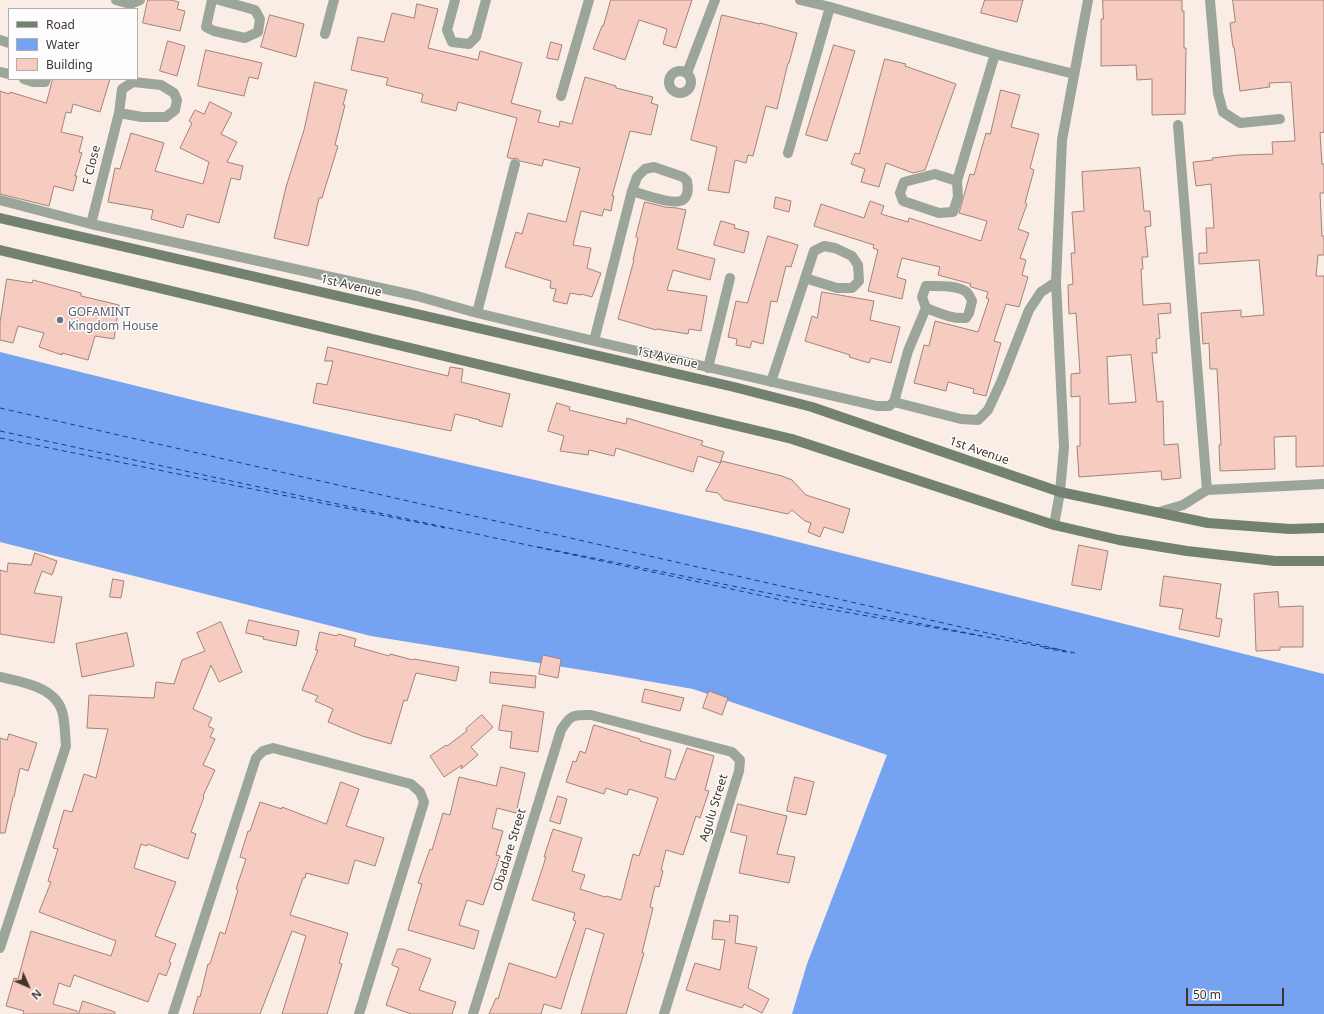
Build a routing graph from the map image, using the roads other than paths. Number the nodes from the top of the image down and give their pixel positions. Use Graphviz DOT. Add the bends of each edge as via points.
graph roads {
  1 [pos="116,0"];
  2 [pos="140,0"];
  3 [pos="212,0"];
  4 [pos="219,0"];
  5 [pos="334,0"];
  6 [pos="455,0"];
  7 [pos="486,0"];
  8 [pos="589,0"];
  9 [pos="715,0"];
  10 [pos="800,0"];
  11 [pos="1088,0"];
  12 [pos="1210,0"];
  13 [pos="830,7"];
  14 [pos="325,34"];
  15 [pos="995,54"];
  16 [pos="687,73"];
  17 [pos="1074,74"];
  18 [pos="27,80"];
  19 [pos="46,80"];
  20 [pos="561,96"];
  21 [pos="119,113"];
  22 [pos="1280,119"];
  23 [pos="1178,125"];
  24 [pos="788,153"];
  25 [pos="514,164"];
  26 [pos="957,181"];
  27 [pos="632,191"];
  28 [pos="0,200"];
  29 [pos="0,218"];
  30 [pos="91,224"];
  31 [pos="0,250"];
  32 [pos="730,278"];
  33 [pos="805,278"];
  34 [pos="1056,282"];
  35 [pos="926,308"];
  36 [pos="477,313"];
  37 [pos="594,341"];
  38 [pos="708,368"];
  39 [pos="770,382"];
  40 [pos="894,402"];
  41 [pos="1324,484"];
  42 [pos="1207,490"];
  43 [pos="1060,492"];
  44 [pos="1158,512"];
  45 [pos="1054,525"];
  46 [pos="1324,528"];
  47 [pos="1324,560"];
  48 [pos="0,677"];
  49 [pos="591,715"];
  50 [pos="0,948"];
  51 [pos="173,1014"];
  52 [pos="359,1014"];
  53 [pos="473,1014"];
  54 [pos="664,1014"];
  1 -- 2 [label="street" via="130,4"];
  3 -- 4 [label="street" via="206,27 245,38 258,32 260,19 255,10"];
  5 -- 14 [label="street"];
  6 -- 7 [label="street" via="447,30 452,42 469,44 476,37"];
  8 -- 20 [label="street"];
  9 -- 16 [label="street"];
  10 -- 13 [label="street"];
  11 -- 17 [label="street"];
  12 -- 22 [label="street" via="1218,93 1223,112 1240,123"];
  13 -- 15 [label="street"];
  13 -- 24 [label="street"];
  15 -- 17 [label="street"];
  15 -- 26 [label="street"];
  17 -- 34 [label="street" via="1062,140"];
  18 -- 19 [label="street"];
  21 -- 21 [label="street, F Close" via="142,117 166,117 175,110 177,100 174,92 160,85 133,82 122,89"];
  21 -- 30 [label="street, F Close"];
  23 -- 42 [label="street"];
  25 -- 36 [label="street"];
  26 -- 26 [label="street" via="958,196 953,212 939,213 902,201 900,194 904,182 934,174"];
  27 -- 27 [label="street" via="637,177 654,167 683,177 689,190 679,202"];
  27 -- 37 [label="street"];
  28 -- 30 [label="street"];
  29 -- 43 [label="main road, 1st Avenue" via="812,407"];
  30 -- 36 [label="street" via="417,296"];
  31 -- 45 [label="main road" via="792,439"];
  32 -- 38 [label="street"];
  33 -- 33 [label="street" via="814,251 824,246 852,256 858,264 859,281 852,288 837,288"];
  33 -- 39 [label="street"];
  34 -- 40 [label="street" via="1041,292 1029,310 1001,382 988,410 978,420 961,419"];
  34 -- 43 [label="street" via="1064,447"];
  35 -- 35 [label="street" via="922,297 926,286 964,290 972,301 966,318 945,316"];
  35 -- 40 [label="street" via="908,351"];
  36 -- 37 [label="street"];
  37 -- 38 [label="street"];
  38 -- 39 [label="street"];
  39 -- 40 [label="street" via="877,406 889,406"];
  41 -- 42 [label="street"];
  42 -- 44 [label="street" via="1183,505"];
  43 -- 44 [label="main road, 1st Avenue"];
  43 -- 45 [label="street"];
  44 -- 46 [label="main road, 1st Avenue" via="1208,523 1290,529"];
  45 -- 47 [label="main road" via="1119,540 1186,551 1275,561"];
  48 -- 50 [label="street" via="25,683 50,694 59,703 63,714 66,746"];
  49 -- 53 [label="street, Obadare Street" via="577,715 568,719 561,730"];
  49 -- 54 [label="street, Agulu Street" via="732,752 740,760 739,771"];
  51 -- 52 [label="street" via="256,758 273,748 411,784 420,792 424,802"];
}
